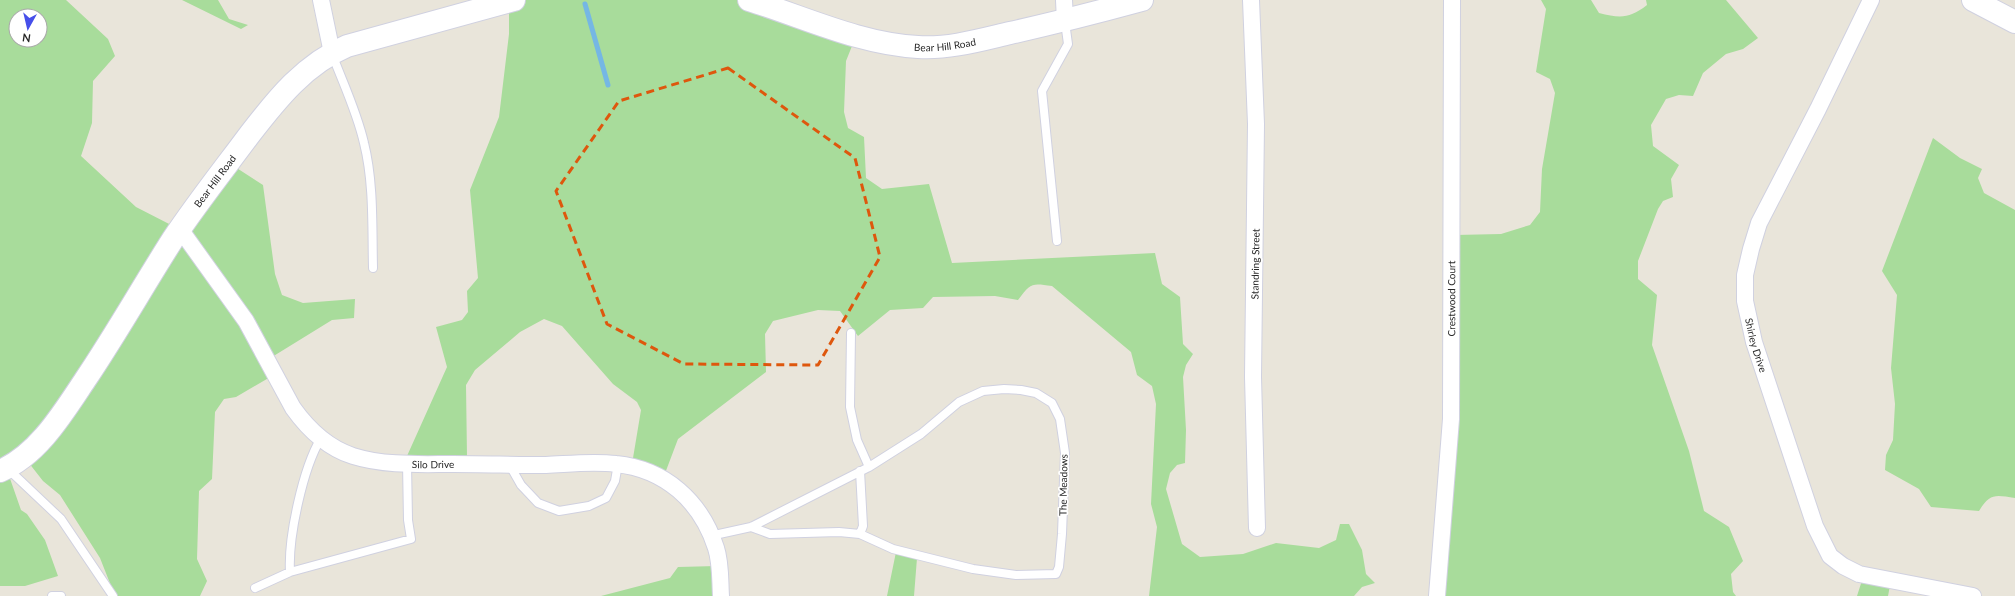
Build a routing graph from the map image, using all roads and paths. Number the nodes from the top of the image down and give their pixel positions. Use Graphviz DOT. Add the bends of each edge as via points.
graph roads {
  1 [pos="321,0"];
  2 [pos="514,0"];
  3 [pos="749,0"];
  4 [pos="1142,0"];
  5 [pos="1251,0"];
  6 [pos="1452,0"];
  7 [pos="1871,0"];
  8 [pos="1973,0"];
  9 [pos="1064,10"];
  10 [pos="2015,22"];
  11 [pos="332,53"];
  12 [pos="180,230"];
  13 [pos="1058,241"];
  14 [pos="373,268"];
  15 [pos="851,332"];
  16 [pos="321,438"];
  17 [pos="406,464"];
  18 [pos="509,464"];
  19 [pos="618,464"];
  20 [pos="869,467"];
  21 [pos="3,470"];
  22 [pos="860,471"];
  23 [pos="751,527"];
  24 [pos="1257,528"];
  25 [pos="860,534"];
  26 [pos="710,536"];
  27 [pos="290,572"];
  28 [pos="255,588"];
  29 [pos="52,596"];
  30 [pos="61,596"];
  31 [pos="113,596"];
  32 [pos="721,596"];
  33 [pos="1437,596"];
  34 [pos="1973,596"];
  1 -- 11 [label="street"];
  2 -- 11 [label="street, Bear Hill Road" via="347,46"];
  3 -- 9 [label="street, Bear Hill Road" via="834,29 882,42 918,47 979,41"];
  4 -- 9 [label="street, Bear Hill Road"];
  5 -- 24 [label="street, Standring Street" via="1256,124 1253,377"];
  6 -- 33 [label="street, Crestwood Court" via="1451,419"];
  7 -- 34 [label="street, Shirley Drive" via="1759,223 1746,275 1745,302 1754,342 1814,526 1830,556 1859,574"];
  8 -- 10 [label="street"];
  9 -- 13 [label="lane" via="1068,44 1042,91"];
  11 -- 12 [label="street, Bear Hill Road" via="290,86 262,118"];
  11 -- 14 [label="lane" via="359,122 365,145 371,192"];
  12 -- 16 [label="street, Silo Drive" via="246,321 301,420"];
  12 -- 21 [label="street, Bear Hill Road" via="114,338 77,392 40,442 23,459"];
  15 -- 20 [label="lane" via="850,407 857,440"];
  16 -- 17 [label="street, Silo Drive" via="353,456"];
  16 -- 27 [label="lane" via="312,453 294,528 289,556"];
  17 -- 18 [label="street, Silo Drive"];
  17 -- 27 [label="lane" via="411,539"];
  18 -- 19 [label="street, Silo Drive"];
  18 -- 19 [label="lane" via="521,485 538,503 559,511 589,506 606,498 615,481"];
  19 -- 26 [label="street, Silo Drive" via="646,470 673,484 692,504"];
  20 -- 22 [label="lane, The Meadows"];
  20 -- 25 [label="lane, The Meadows" via="920,434 959,402 983,391 1004,388 1036,393 1052,403 1055,408 1060,419 1065,453 1059,567 1056,574 1044,575 1016,575 973,569 893,549"];
  21 -- 31 [label="lane" via="61,519"];
  22 -- 23 [label="lane, The Meadows"];
  22 -- 25 [label="lane" via="863,526"];
  23 -- 25 [label="lane, The Meadows" via="770,534"];
  23 -- 26 [label="lane, The Meadows"];
  26 -- 32 [label="street, Silo Drive" via="719,563"];
  27 -- 28 [label="lane"];
  29 -- 30 [label="lane"];
}
